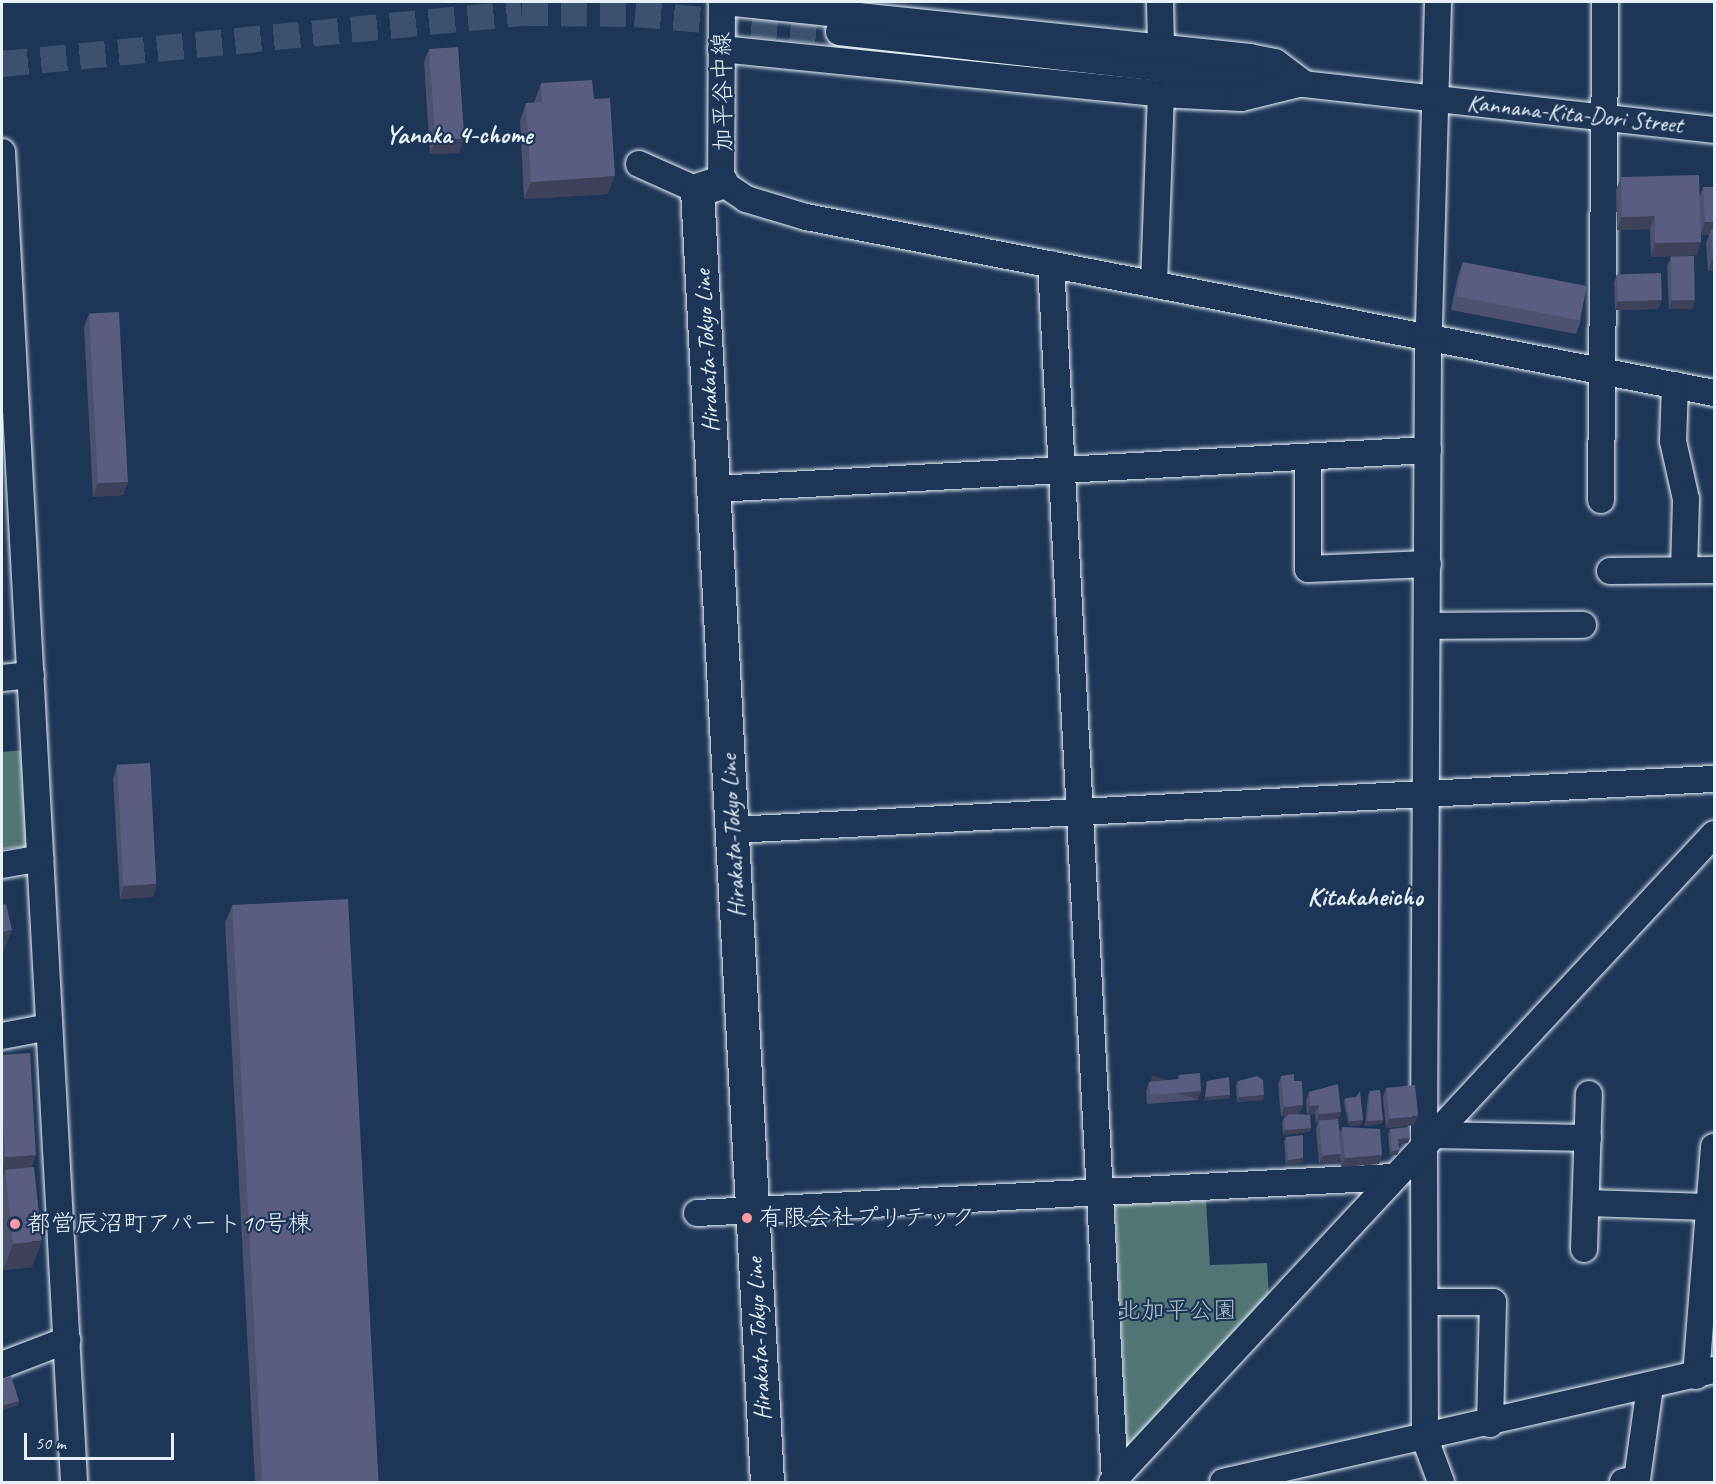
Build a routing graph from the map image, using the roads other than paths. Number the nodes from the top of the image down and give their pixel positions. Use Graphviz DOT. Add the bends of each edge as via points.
graph roads {
  1 [pos="724,2"];
  2 [pos="1160,2"];
  3 [pos="1438,2"];
  4 [pos="1605,2"];
  5 [pos="886,8"];
  6 [pos="839,32"];
  7 [pos="1161,46"];
  8 [pos="721,49"];
  9 [pos="1304,83"];
  10 [pos="1161,94"];
  11 [pos="1436,98"];
  12 [pos="1603,118"];
  13 [pos="1714,130"];
  14 [pos="2,152"];
  15 [pos="639,164"];
  16 [pos="709,186"];
  17 [pos="4,237"];
  18 [pos="1051,264"];
  19 [pos="1154,284"];
  20 [pos="1429,337"];
  21 [pos="1603,371"];
  22 [pos="1675,385"];
  23 [pos="1714,393"];
  24 [pos="1428,450"];
  25 [pos="1308,458"];
  26 [pos="1061,471"];
  27 [pos="715,489"];
  28 [pos="1601,500"];
  29 [pos="11,531"];
  30 [pos="1428,564"];
  31 [pos="1684,570"];
  32 [pos="1714,570"];
  33 [pos="1610,571"];
  34 [pos="1583,625"];
  35 [pos="1428,626"];
  36 [pos="31,675"];
  37 [pos="2,678"];
  38 [pos="1714,779"];
  39 [pos="1428,795"];
  40 [pos="1079,814"];
  41 [pos="733,830"];
  42 [pos="1714,834"];
  43 [pos="40,858"];
  44 [pos="2,866"];
  45 [pos="44,1028"];
  46 [pos="2,1036"];
  47 [pos="1589,1094"];
  48 [pos="1588,1138"];
  49 [pos="1429,1139"];
  50 [pos="1714,1147"];
  51 [pos="1393,1177"];
  52 [pos="1100,1193"];
  53 [pos="1586,1203"];
  54 [pos="1709,1206"];
  55 [pos="752,1208"];
  56 [pos="697,1212"];
  57 [pos="1584,1249"];
  58 [pos="1427,1302"];
  59 [pos="62,1342"];
  60 [pos="2,1365"];
  61 [pos="1705,1373"];
  62 [pos="1650,1387"];
  63 [pos="1490,1424"];
  64 [pos="1425,1439"];
  65 [pos="1114,1481"];
  66 [pos="74,1482"];
  67 [pos="767,1482"];
  68 [pos="1223,1482"];
  69 [pos="1441,1482"];
  70 [pos="1623,1482"];
  1 -- 5 [label="street"];
  1 -- 8 [label="street, 加平谷中線"];
  2 -- 7 [label="street"];
  3 -- 11 [label="street"];
  4 -- 12 [label="street"];
  5 -- 7 [label="street"];
  6 -- 9 [label="street, Kannana-Kita-Dori Street"];
  7 -- 9 [label="street" via="1275,62"];
  8 -- 10 [label="street"];
  8 -- 16 [label="street, 加平谷中線"];
  9 -- 10 [label="street" via="1241,98"];
  9 -- 11 [label="street, Kannana-Kita-Dori Street"];
  10 -- 19 [label="street"];
  11 -- 12 [label="street, Kannana-Kita-Dori Street"];
  11 -- 20 [label="street"];
  12 -- 13 [label="street, Kannana-Kita-Dori Street"];
  12 -- 21 [label="street"];
  14 -- 17 [label="street"];
  15 -- 16 [label="street"];
  16 -- 18 [label="street" via="806,217"];
  16 -- 27 [label="main road, Hirakata-Tokyo Line"];
  17 -- 29 [label="street"];
  18 -- 19 [label="street"];
  18 -- 26 [label="street"];
  19 -- 20 [label="street"];
  20 -- 21 [label="street"];
  20 -- 24 [label="street"];
  21 -- 22 [label="street"];
  21 -- 28 [label="street"];
  22 -- 23 [label="street"];
  22 -- 31 [label="street" via="1673,441 1686,499"];
  24 -- 25 [label="street"];
  24 -- 30 [label="street"];
  25 -- 26 [label="street"];
  25 -- 30 [label="street" via="1308,569"];
  26 -- 27 [label="street"];
  26 -- 40 [label="street"];
  27 -- 41 [label="main road, Hirakata-Tokyo Line"];
  29 -- 36 [label="street"];
  30 -- 35 [label="street"];
  31 -- 32 [label="street"];
  31 -- 33 [label="street"];
  34 -- 35 [label="street"];
  35 -- 39 [label="street"];
  36 -- 37 [label="street"];
  36 -- 43 [label="street"];
  38 -- 39 [label="street"];
  39 -- 40 [label="street"];
  39 -- 49 [label="street"];
  40 -- 41 [label="street"];
  40 -- 52 [label="street"];
  41 -- 55 [label="main road, Hirakata-Tokyo Line"];
  42 -- 49 [label="street"];
  43 -- 44 [label="street"];
  43 -- 45 [label="street"];
  45 -- 46 [label="street"];
  45 -- 59 [label="street"];
  47 -- 48 [label="street"];
  48 -- 49 [label="street"];
  48 -- 53 [label="street"];
  49 -- 51 [label="street"];
  49 -- 58 [label="street"];
  50 -- 54 [label="street"];
  51 -- 52 [label="street"];
  51 -- 65 [label="street"];
  52 -- 55 [label="street"];
  52 -- 65 [label="street"];
  53 -- 54 [label="street"];
  53 -- 57 [label="street"];
  54 -- 61 [label="street"];
  55 -- 56 [label="street"];
  55 -- 67 [label="main road, Hirakata-Tokyo Line"];
  58 -- 63 [label="street" via="1493,1302"];
  58 -- 64 [label="street"];
  59 -- 60 [label="street"];
  59 -- 66 [label="street"];
  61 -- 62 [label="street"];
  62 -- 63 [label="street"];
  62 -- 70 [label="street" via="1637,1479"];
  63 -- 64 [label="street"];
  64 -- 68 [label="street"];
  64 -- 69 [label="street"];
}
